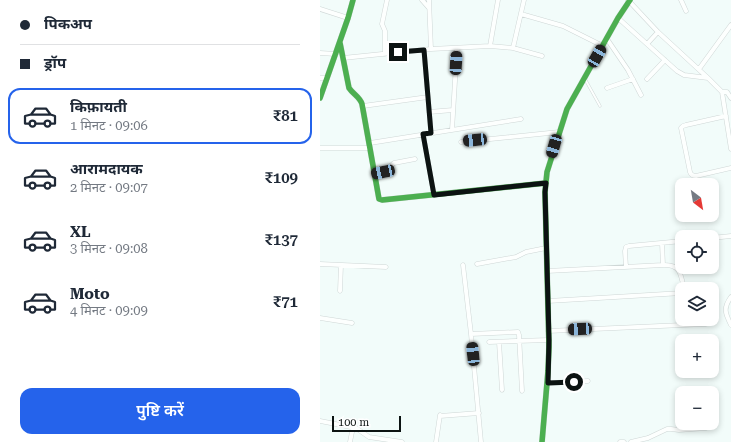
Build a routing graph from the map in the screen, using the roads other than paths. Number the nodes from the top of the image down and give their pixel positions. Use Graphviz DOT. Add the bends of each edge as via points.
graph roads {
  1 [pos="354,0"];
  2 [pos="387,0"];
  3 [pos="422,0"];
  4 [pos="429,0"];
  5 [pos="498,0"];
  6 [pos="524,0"];
  7 [pos="681,0"];
  8 [pos="629,1"];
  9 [pos="429,8"];
  10 [pos="320,9"];
  11 [pos="686,10"];
  12 [pos="521,14"];
  13 [pos="348,18"];
  14 [pos="618,18"];
  15 [pos="731,25"];
  16 [pos="658,32"];
  17 [pos="606,39"];
  18 [pos="340,42"];
  19 [pos="647,44"];
  20 [pos="490,46"];
  21 [pos="603,46"];
  22 [pos="457,48"];
  23 [pos="514,48"];
  24 [pos="431,49"];
  25 [pos="424,50"];
  26 [pos="320,53"];
  27 [pos="336,54"];
  28 [pos="385,54"];
  29 [pos="542,56"];
  30 [pos="343,58"];
  31 [pos="665,60"];
  32 [pos="699,70"];
  33 [pos="320,78"];
  34 [pos="327,78"];
  35 [pos="585,78"];
  36 [pos="708,78"];
  37 [pos="632,79"];
  38 [pos="647,79"];
  39 [pos="607,88"];
  40 [pos="722,92"];
  41 [pos="730,92"];
  42 [pos="641,95"];
  43 [pos="428,97"];
  44 [pos="320,98"];
  45 [pos="731,98"];
  46 [pos="363,106"];
  47 [pos="600,106"];
  48 [pos="453,110"];
  49 [pos="429,112"];
  50 [pos="726,116"];
  51 [pos="521,119"];
  52 [pos="452,130"];
  53 [pos="559,132"];
  54 [pos="431,133"];
  55 [pos="423,134"];
  56 [pos="461,142"];
  57 [pos="370,146"];
  58 [pos="320,148"];
  59 [pos="731,149"];
  60 [pos="415,159"];
  61 [pos="731,168"];
  62 [pos="375,174"];
  63 [pos="546,183"];
  64 [pos="434,195"];
  65 [pos="731,236"];
  66 [pos="719,237"];
  67 [pos="675,242"];
  68 [pos="662,243"];
  69 [pos="546,248"];
  70 [pos="320,264"];
  71 [pos="477,264"];
  72 [pos="341,265"];
  73 [pos="463,265"];
  74 [pos="663,265"];
  75 [pos="386,267"];
  76 [pos="626,267"];
  77 [pos="547,271"];
  78 [pos="683,282"];
  79 [pos="340,290"];
  80 [pos="675,293"];
  81 [pos="731,297"];
  82 [pos="548,301"];
  83 [pos="320,318"];
  84 [pos="352,323"];
  85 [pos="675,325"];
  86 [pos="731,325"];
  87 [pos="548,331"];
  88 [pos="471,334"];
  89 [pos="549,340"];
  90 [pos="520,341"];
  91 [pos="489,342"];
  92 [pos="499,342"];
  93 [pos="588,381"];
  94 [pos="548,383"];
  95 [pos="502,390"];
  96 [pos="522,391"];
  97 [pos="479,413"];
  98 [pos="320,421"];
  99 [pos="353,427"];
  100 [pos="675,430"];
  101 [pos="380,440"];
  102 [pos="648,440"];
  103 [pos="350,442"];
  104 [pos="402,442"];
  105 [pos="436,442"];
  106 [pos="481,442"];
  107 [pos="542,442"];
  108 [pos="620,442"];
  109 [pos="624,442"];
  110 [pos="631,442"];
  1 -- 13 [label="main road"];
  2 -- 28 [label="street" via="382,24 385,31"];
  3 -- 9 [label="street"];
  4 -- 9 [label="street"];
  5 -- 20 [label="street"];
  6 -- 12 [label="street"];
  7 -- 11 [label="street"];
  8 -- 14 [label="main road"];
  8 -- 16 [label="street"];
  9 -- 24 [label="street"];
  10 -- 13 [label="street"];
  12 -- 21 [label="street" via="563,26"];
  12 -- 23 [label="street"];
  13 -- 18 [label="main road"];
  14 -- 17 [label="main road"];
  14 -- 19 [label="street"];
  15 -- 32 [label="street"];
  16 -- 19 [label="street"];
  16 -- 32 [label="street"];
  17 -- 21 [label="main road"];
  17 -- 37 [label="street"];
  18 -- 27 [label="main road"];
  18 -- 30 [label="main road"];
  19 -- 31 [label="street"];
  20 -- 22 [label="street"];
  20 -- 23 [label="street"];
  21 -- 35 [label="main road"];
  22 -- 24 [label="street"];
  22 -- 48 [label="street"];
  23 -- 29 [label="street"];
  24 -- 25 [label="street"];
  25 -- 28 [label="street"];
  25 -- 43 [label="street"];
  26 -- 27 [label="street"];
  27 -- 34 [label="main road"];
  28 -- 30 [label="street"];
  30 -- 46 [label="main road" via="351,93 360,98"];
  31 -- 36 [label="street" via="680,74"];
  31 -- 38 [label="street"];
  32 -- 36 [label="street"];
  33 -- 34 [label="street"];
  34 -- 44 [label="main road"];
  35 -- 47 [label="lane"];
  35 -- 53 [label="main road" via="567,109"];
  36 -- 40 [label="street"];
  37 -- 39 [label="street"];
  37 -- 42 [label="street"];
  40 -- 41 [label="street"];
  40 -- 50 [label="street"];
  41 -- 45 [label="street"];
  43 -- 46 [label="street"];
  43 -- 49 [label="street"];
  46 -- 57 [label="main road"];
  48 -- 49 [label="street"];
  48 -- 52 [label="street"];
  49 -- 54 [label="street"];
  50 -- 59 [label="street"];
  50 -- 61 [label="street" via="681,128 691,175"];
  51 -- 52 [label="street"];
  52 -- 54 [label="street"];
  53 -- 56 [label="street"];
  53 -- 63 [label="main road"];
  54 -- 55 [label="street"];
  55 -- 57 [label="street"];
  55 -- 64 [label="street"];
  57 -- 58 [label="street"];
  57 -- 62 [label="main road"];
  60 -- 62 [label="street" via="394,163 386,170"];
  62 -- 64 [label="main road" via="378,194 382,200"];
  63 -- 64 [label="main road"];
  63 -- 69 [label="main road"];
  65 -- 66 [label="street"];
  67 -- 68 [label="street"];
  68 -- 74 [label="street"];
  68 -- 76 [label="street" via="626,247"];
  69 -- 71 [label="street"];
  69 -- 77 [label="main road"];
  70 -- 72 [label="street"];
  72 -- 75 [label="street"];
  72 -- 79 [label="street"];
  73 -- 88 [label="street"];
  74 -- 76 [label="street"];
  74 -- 78 [label="street" via="672,265 679,271"];
  76 -- 77 [label="street"];
  77 -- 82 [label="main road"];
  80 -- 82 [label="street"];
  81 -- 86 [label="street" via="725,309"];
  82 -- 87 [label="main road"];
  83 -- 84 [label="street"];
  85 -- 87 [label="street"];
  87 -- 89 [label="main road"];
  88 -- 90 [label="street" via="518,332"];
  88 -- 97 [label="street"];
  89 -- 90 [label="street"];
  89 -- 94 [label="main road"];
  90 -- 92 [label="street"];
  90 -- 96 [label="street"];
  91 -- 92 [label="street"];
  92 -- 95 [label="street"];
  93 -- 94 [label="street"];
  94 -- 107 [label="main road"];
  97 -- 105 [label="street" via="440,415"];
  97 -- 106 [label="street"];
  98 -- 99 [label="street"];
  99 -- 101 [label="street" via="367,436"];
  99 -- 103 [label="street"];
  100 -- 102 [label="street" via="667,430"];
  101 -- 104 [label="street"];
  102 -- 110 [label="street"];
  108 -- 109 [label="street"];
}
